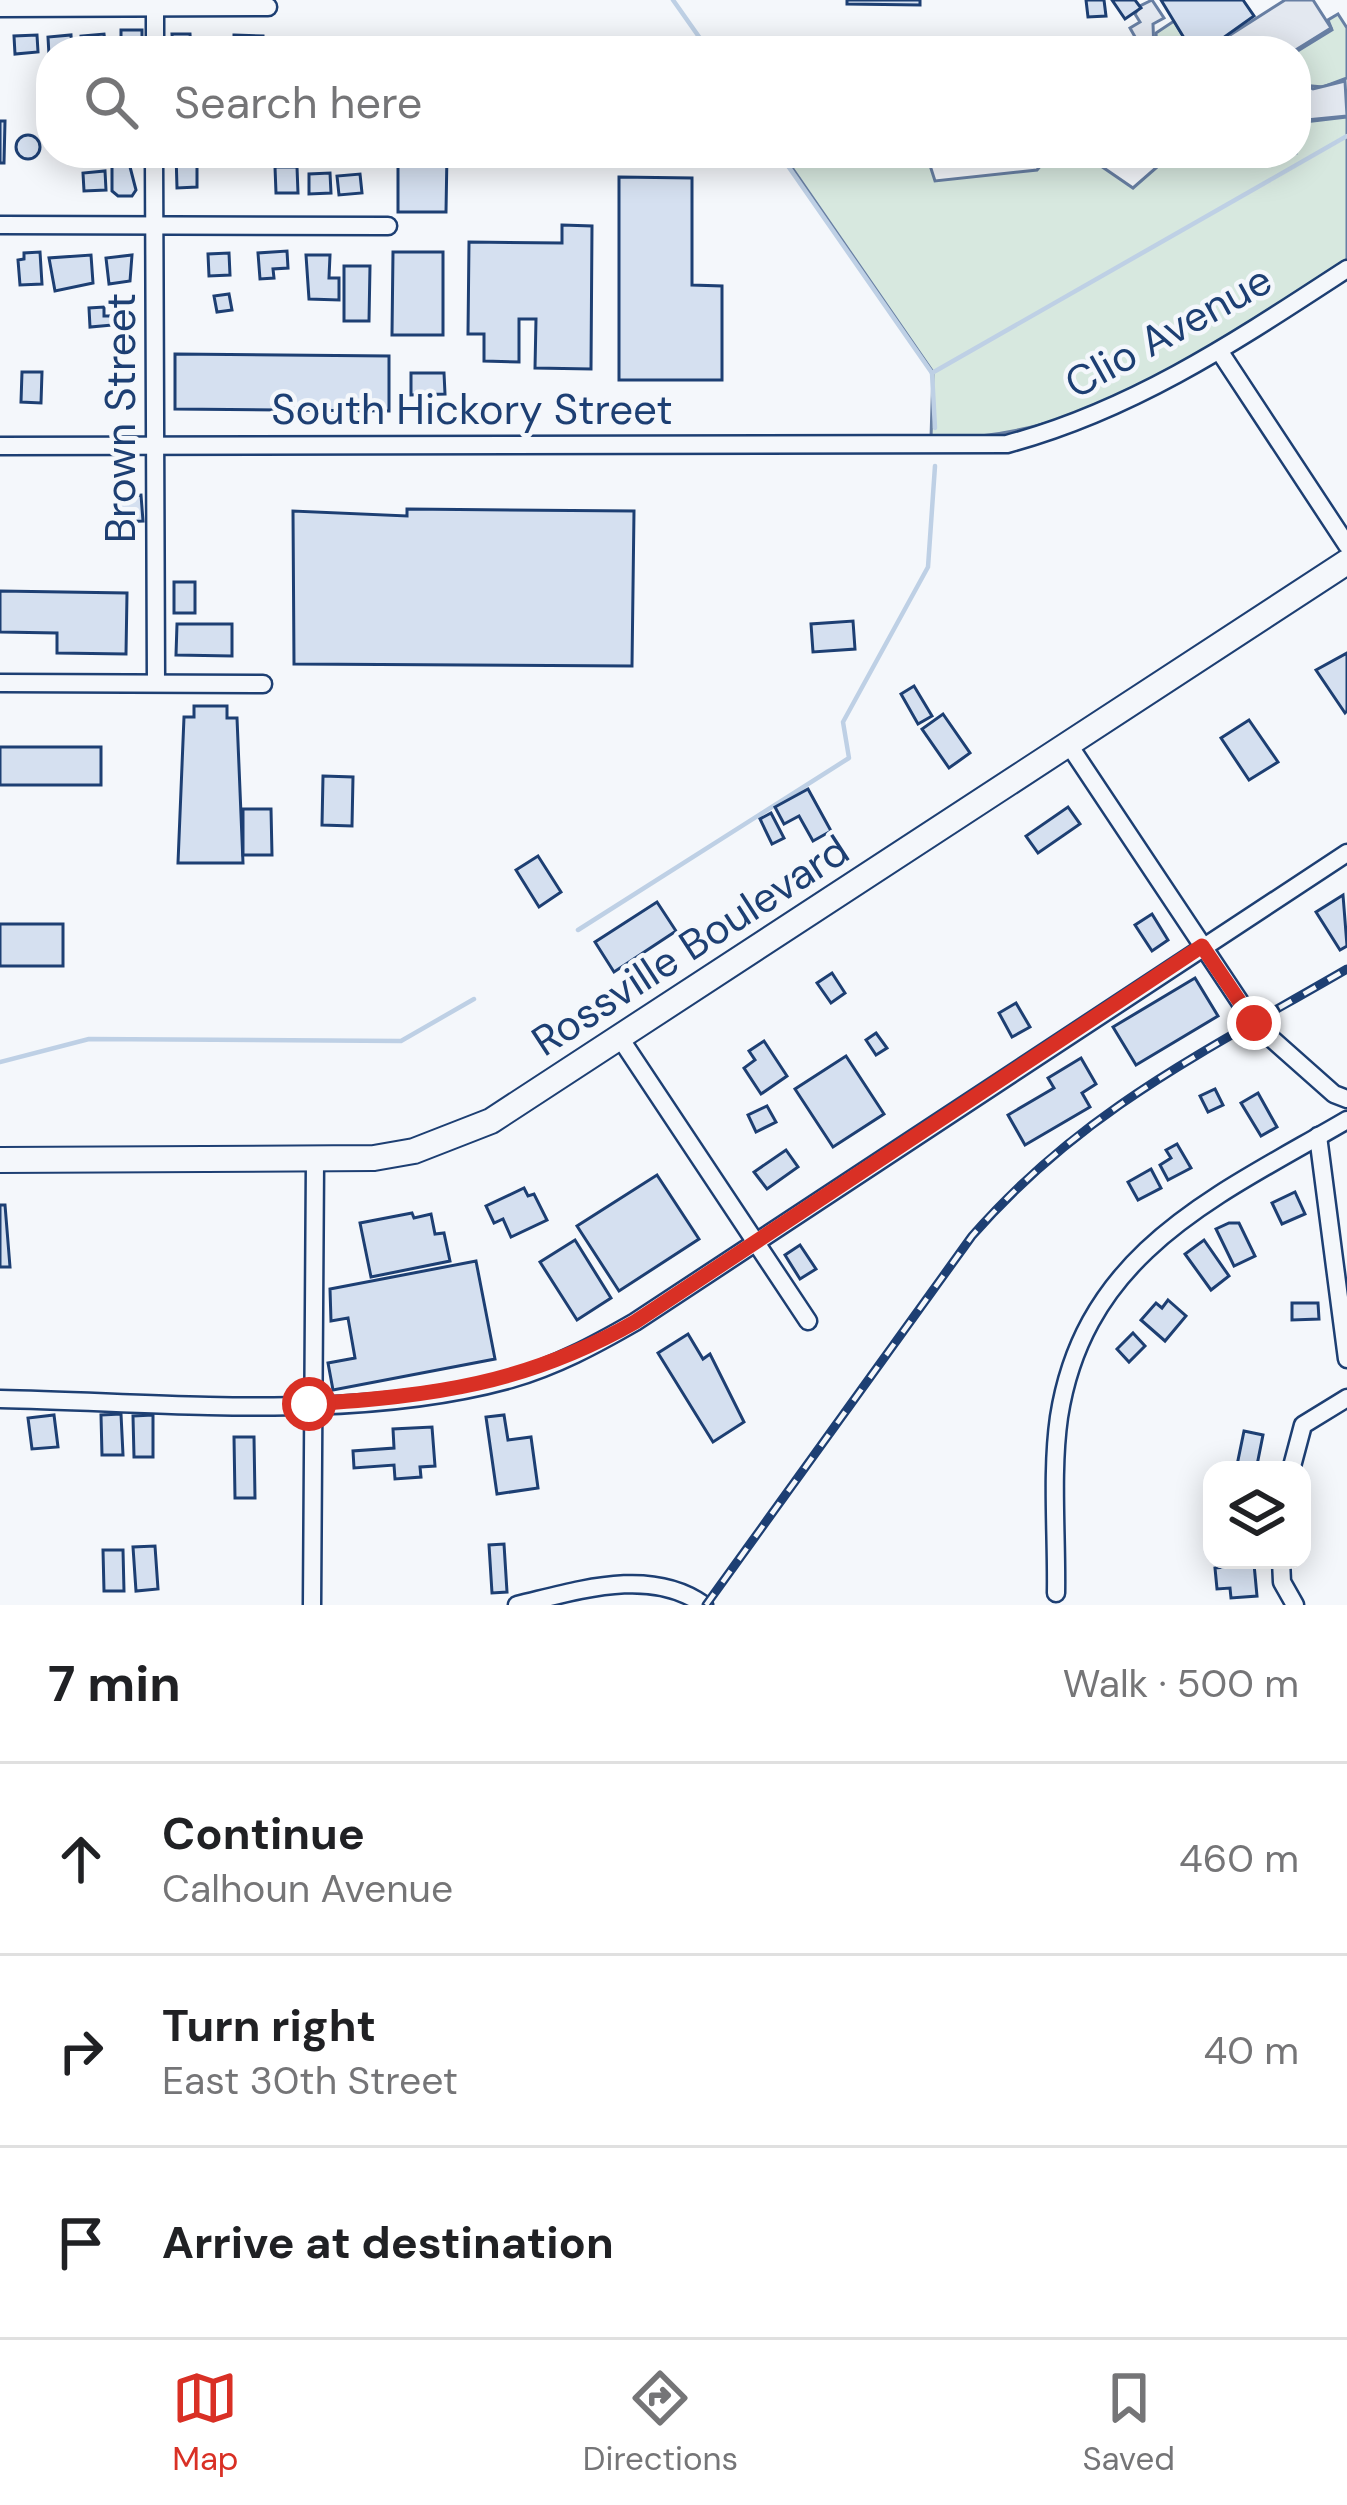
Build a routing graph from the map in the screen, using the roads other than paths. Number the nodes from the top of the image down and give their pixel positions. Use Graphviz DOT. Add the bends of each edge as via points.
graph roads {
  1 [pos="155,6"];
  2 [pos="268,7"];
  3 [pos="0,8"];
  4 [pos="155,36"];
  5 [pos="154,168"];
  6 [pos="154,224"];
  7 [pos="0,225"];
  8 [pos="388,226"];
  9 [pos="1347,269"];
  10 [pos="1220,352"];
  11 [pos="158,443"];
  12 [pos="0,446"];
  13 [pos="944,447"];
  14 [pos="1347,545"];
  15 [pos="1347,562"];
  16 [pos="0,682"];
  17 [pos="156,683"];
  18 [pos="263,684"];
  19 [pos="1069,745"];
  20 [pos="1347,853"];
  21 [pos="1202,946"];
  22 [pos="620,1038"];
  23 [pos="1347,1099"];
  24 [pos="1347,1120"];
  25 [pos="1318,1136"];
  26 [pos="0,1160"];
  27 [pos="315,1162"];
  28 [pos="757,1242"];
  29 [pos="808,1321"];
  30 [pos="1347,1359"];
  31 [pos="1347,1398"];
  32 [pos="0,1399"];
  33 [pos="309,1404"];
  34 [pos="1294,1461"];
  35 [pos="1281,1569"];
  36 [pos="1056,1593"];
  37 [pos="312,1605"];
  38 [pos="518,1605"];
  39 [pos="704,1605"];
  40 [pos="1295,1605"];
  1 -- 2 [label="street"];
  1 -- 3 [label="street"];
  1 -- 4 [label="street"];
  5 -- 6 [label="street, Brown Street"];
  6 -- 7 [label="street"];
  6 -- 8 [label="street"];
  6 -- 11 [label="street, Brown Street"];
  9 -- 10 [label="street, Clio Avenue"];
  10 -- 13 [label="street, Clio Avenue" via="1064,429 1007,444"];
  10 -- 14 [label="street"];
  11 -- 12 [label="street, South Hickory Street"];
  11 -- 13 [label="street, South Hickory Street"];
  11 -- 17 [label="street, Brown Street"];
  15 -- 19 [label="highway, Rossville Boulevard"];
  16 -- 17 [label="street"];
  17 -- 18 [label="street"];
  19 -- 21 [label="street"];
  19 -- 22 [label="highway, Rossville Boulevard"];
  20 -- 21 [label="street"];
  21 -- 23 [label="street" via="1254,1023"];
  21 -- 28 [label="street"];
  22 -- 27 [label="highway, Rossville Boulevard" via="491,1121 414,1151"];
  22 -- 28 [label="street"];
  24 -- 25 [label="street"];
  25 -- 30 [label="street"];
  25 -- 36 [label="street" via="1178,1220 1101,1300 1059,1417"];
  26 -- 27 [label="highway, Rossville Boulevard"];
  27 -- 33 [label="street"];
  28 -- 29 [label="street"];
  28 -- 33 [label="street" via="573,1357 446,1392"];
  31 -- 34 [label="street" via="1304,1425"];
  32 -- 33 [label="street"];
  33 -- 37 [label="street"];
  35 -- 40 [label="street"];
  38 -- 39 [label="street" via="592,1588 654,1585"];
}
